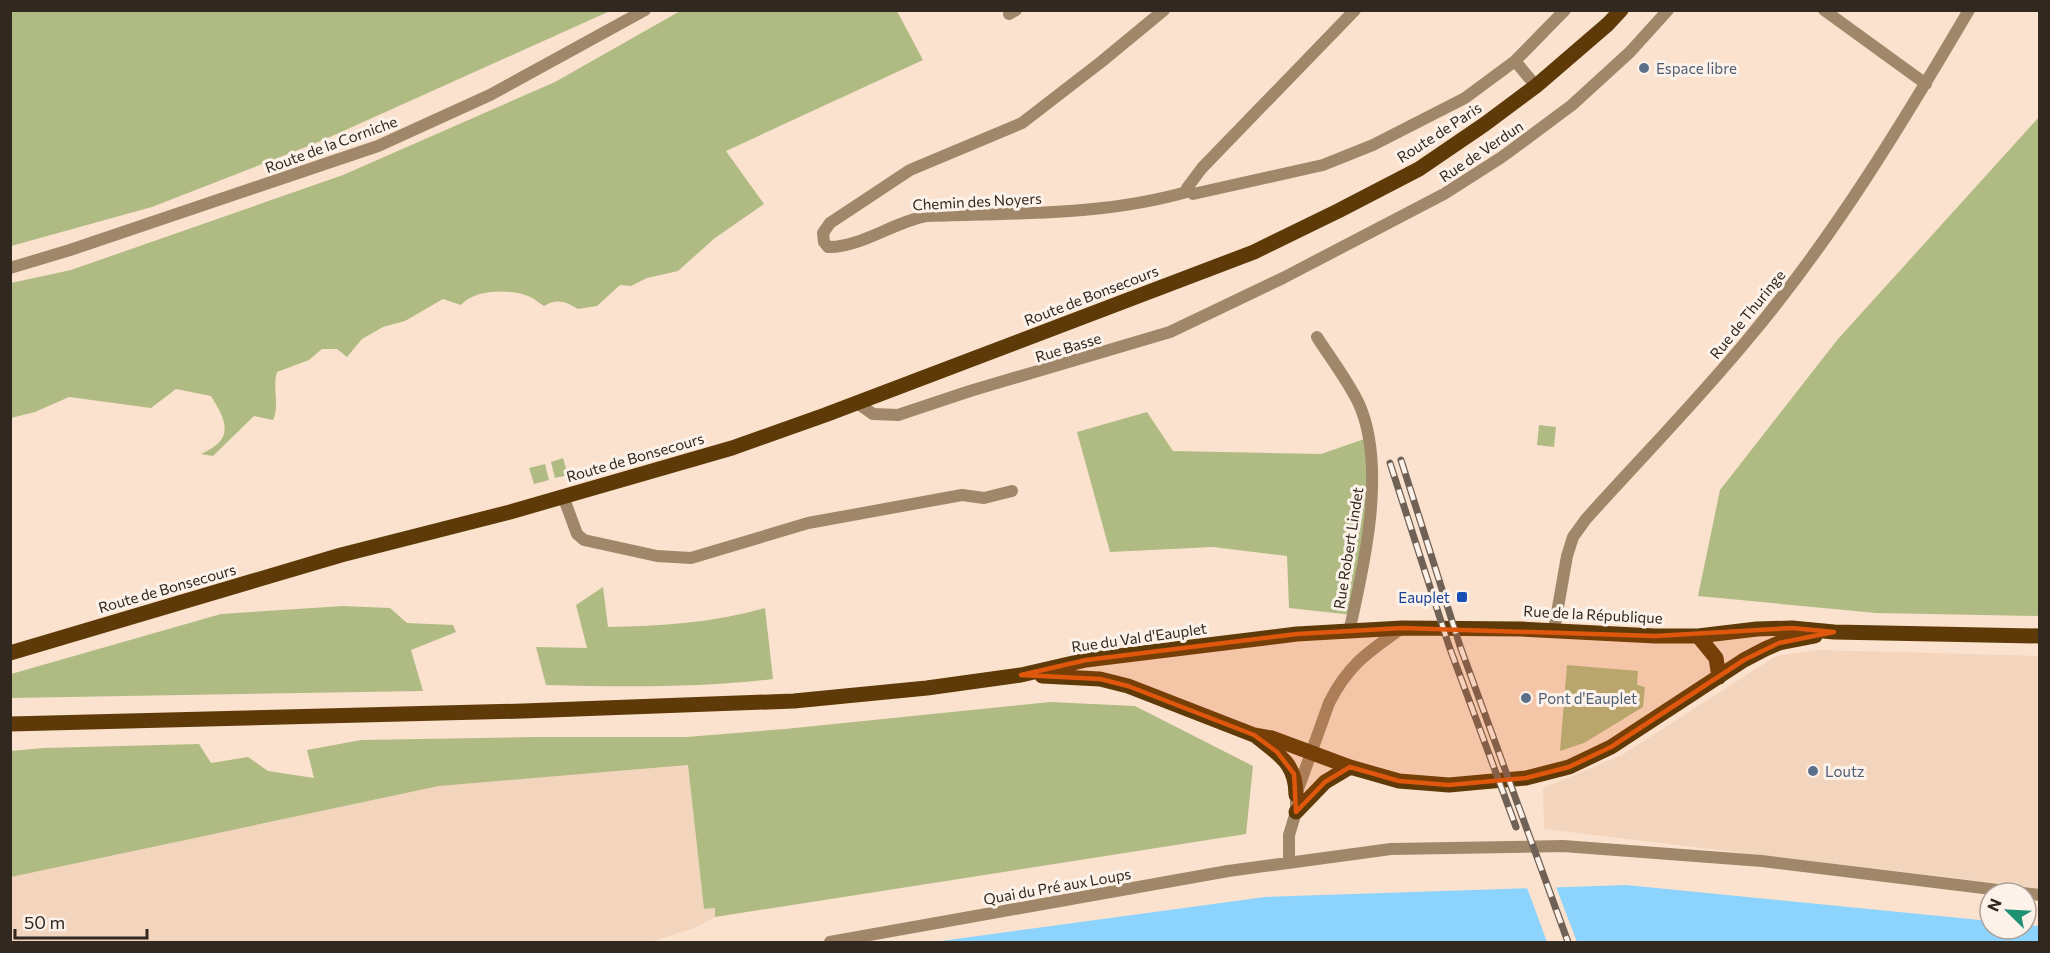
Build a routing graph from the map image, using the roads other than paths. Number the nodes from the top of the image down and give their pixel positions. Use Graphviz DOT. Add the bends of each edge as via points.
graph roads {
  1 [pos="645,10"];
  2 [pos="1164,10"];
  3 [pos="1355,10"];
  4 [pos="1565,10"];
  5 [pos="1621,10"];
  6 [pos="1668,10"];
  7 [pos="1824,10"];
  8 [pos="1969,10"];
  9 [pos="1515,61"];
  10 [pos="1926,84"];
  11 [pos="1536,86"];
  12 [pos="1190,191"];
  13 [pos="1254,252"];
  14 [pos="10,268"];
  15 [pos="1283,278"];
  16 [pos="1317,337"];
  17 [pos="856,402"];
  18 [pos="1012,491"];
  19 [pos="563,496"];
  20 [pos="1402,628"];
  21 [pos="1554,630"];
  22 [pos="1349,632"];
  23 [pos="1834,632"];
  24 [pos="1698,636"];
  25 [pos="2040,636"];
  26 [pos="10,652"];
  27 [pos="1021,675"];
  28 [pos="1719,677"];
  29 [pos="10,724"];
  30 [pos="1254,735"];
  31 [pos="1311,753"];
  32 [pos="1350,767"];
  33 [pos="1296,795"];
  34 [pos="1296,812"];
  35 [pos="1563,846"];
  36 [pos="1566,860"];
  37 [pos="1289,862"];
  38 [pos="2040,894"];
  39 [pos="830,942"];
  1 -- 14 [label="street, Route de la Corniche" via="490,95 378,146"];
  2 -- 12 [label="street, Chemin des Noyers" via="1022,123 910,170 830,223 823,233 824,243 828,248 841,248 909,219 926,216 1119,206"];
  3 -- 12 [label="street" via="1202,168 1187,188"];
  4 -- 9 [label="street, Chemin des Noyers"];
  5 -- 11 [label="main road, Route de Paris"];
  6 -- 15 [label="street, Rue de Verdun" via="1630,52 1572,105 1502,157 1444,194"];
  7 -- 10 [label="street"];
  8 -- 10 [label="street, Rue de Thuringe"];
  9 -- 11 [label="street"];
  9 -- 12 [label="street, Chemin des Noyers" via="1465,98 1363,149 1312,167 1193,194"];
  10 -- 21 [label="street, Rue de Thuringe" via="1799,274 1748,339 1573,537"];
  11 -- 13 [label="main road, Route de Paris" via="1419,169"];
  13 -- 17 [label="main road, Route de Bonsecours"];
  15 -- 17 [label="street, Rue Basse" via="1170,332 898,415 873,414"];
  16 -- 22 [label="street, Rue Robert Lindet" via="1359,404 1370,437 1373,482 1364,558"];
  17 -- 19 [label="main road, Route de Bonsecours" via="732,448"];
  18 -- 19 [label="street" via="984,498 962,495 808,524 691,558 657,556 584,540 577,534"];
  19 -- 26 [label="main road, Route de Bonsecours" via="341,555"];
  20 -- 21 [label="main road, Rue de la République"];
  20 -- 22 [label="main road, Rue de la République"];
  20 -- 31 [label="street" via="1361,657 1347,674 1329,703"];
  21 -- 24 [label="main road, Rue de la République"];
  22 -- 27 [label="main road, Rue du Val d'Eauplet" via="1297,634 1086,660"];
  23 -- 24 [label="main road, Rue de la République" via="1792,628"];
  23 -- 25 [label="main road, Rue de la République"];
  23 -- 28 [label="main road, Rue de la République" via="1779,643"];
  24 -- 28 [label="main road" via="1716,658"];
  27 -- 29 [label="main road" via="794,701"];
  27 -- 30 [label="main road, Rue du Val d'Eauplet" via="1100,679 1128,686"];
  28 -- 32 [label="main road, Rue de la République" via="1611,747 1541,775 1449,785 1399,781"];
  30 -- 31 [label="main road, Rue du Val d'Eauplet"];
  30 -- 33 [label="main road" via="1287,762 1296,782"];
  31 -- 32 [label="main road, Rue de la République"];
  31 -- 33 [label="street"];
  32 -- 34 [label="main road" via="1325,782"];
  33 -- 34 [label="street"];
  34 -- 37 [label="street" via="1289,835"];
  35 -- 36 [label="street"];
  35 -- 37 [label="street, Quai du Pré aux Loups" via="1391,849 1319,863"];
  35 -- 38 [label="street, Quai du Pré aux Loups" via="1762,861"];
  37 -- 39 [label="street, Quai du Pré aux Loups"];
}
